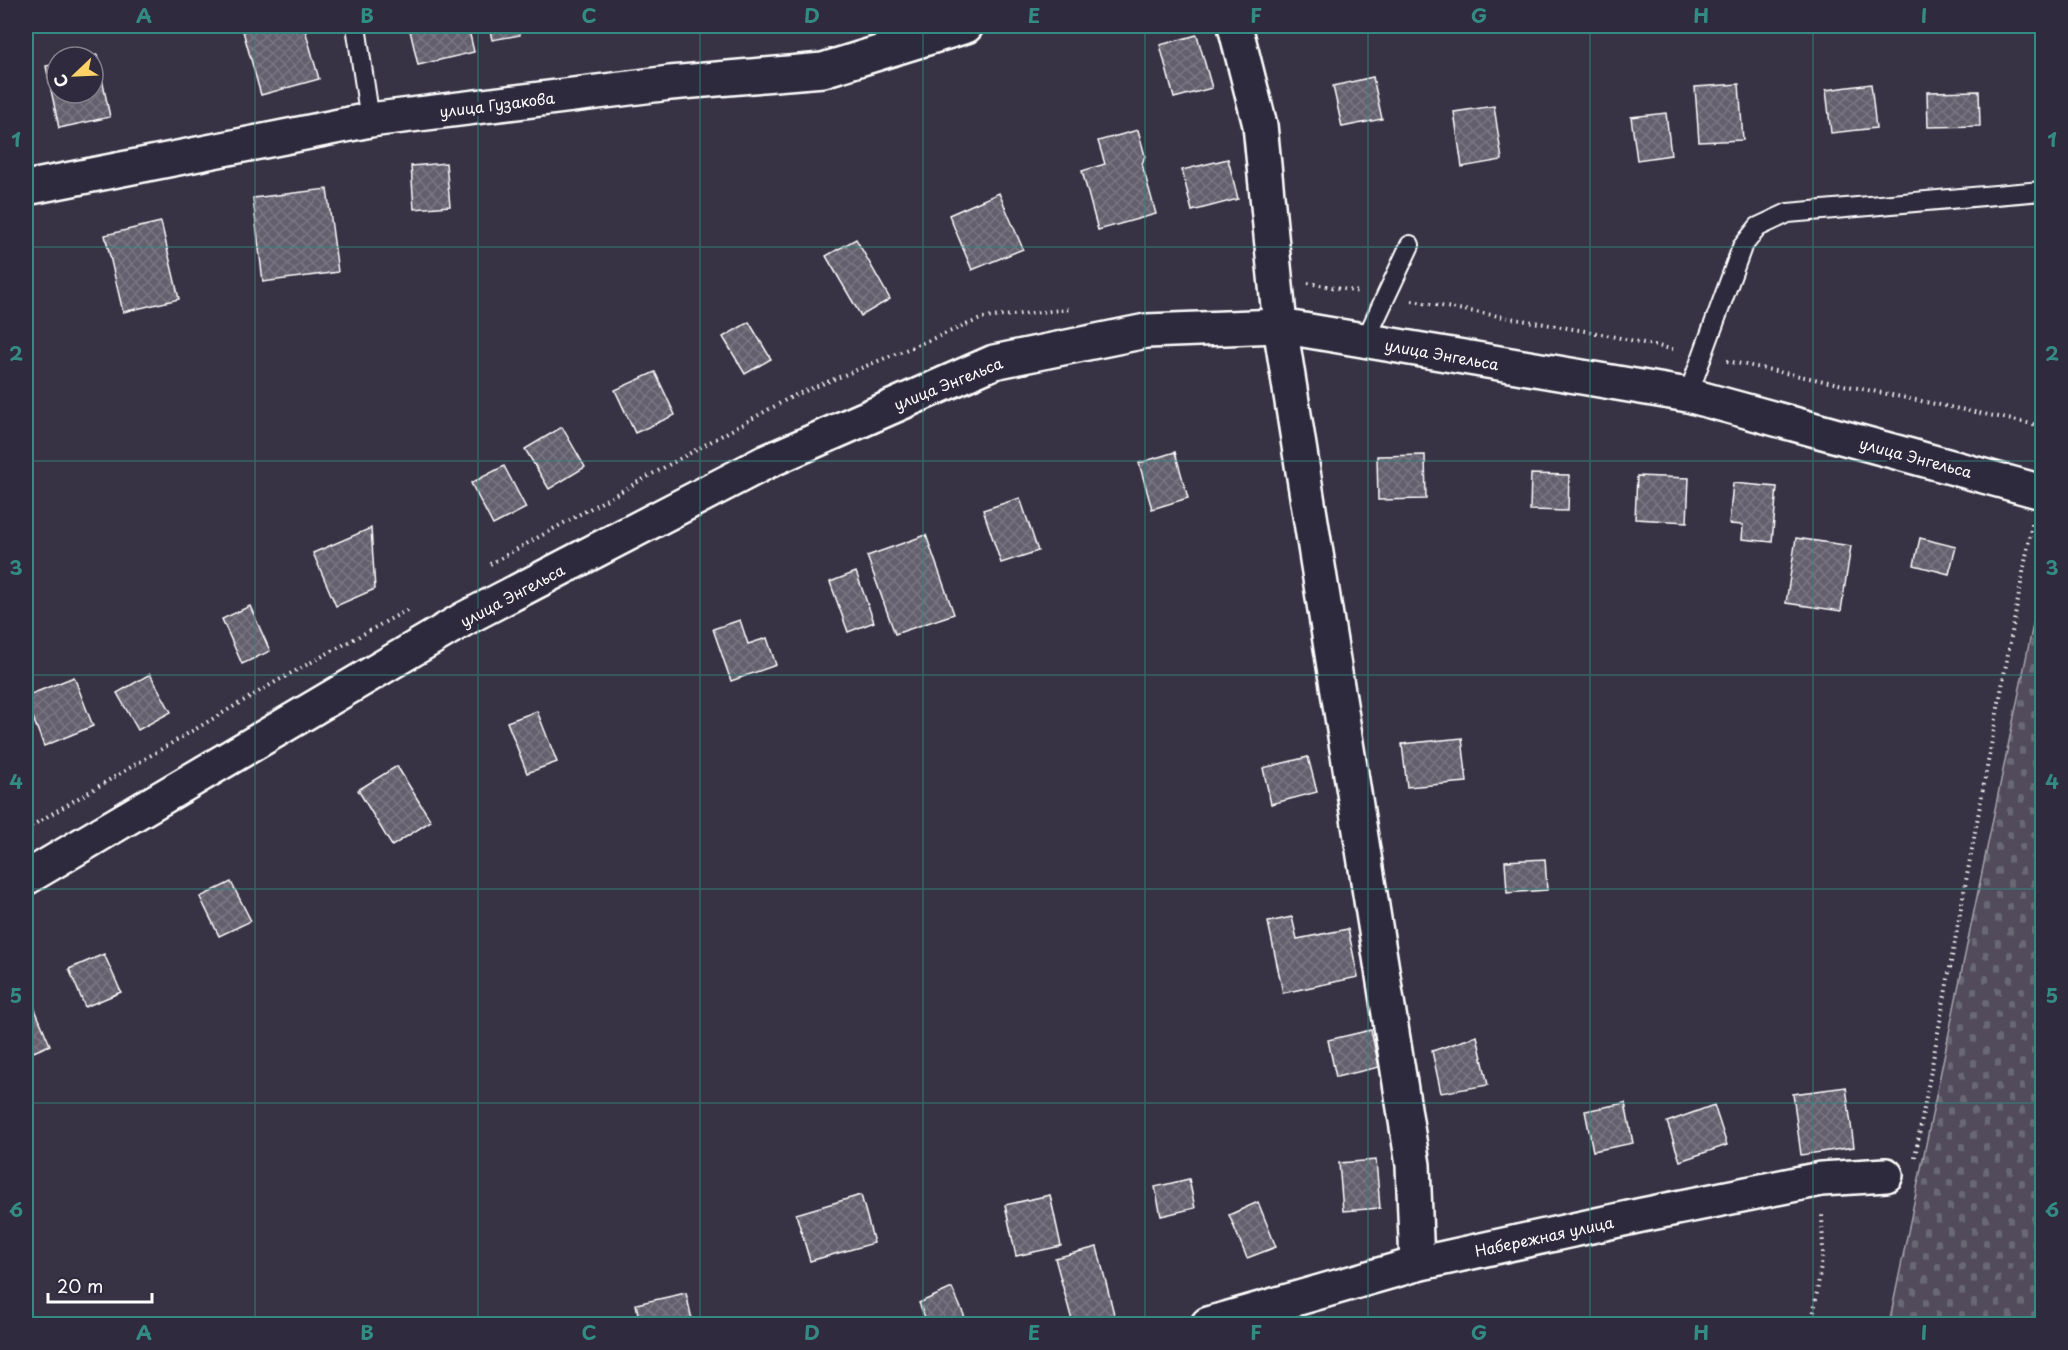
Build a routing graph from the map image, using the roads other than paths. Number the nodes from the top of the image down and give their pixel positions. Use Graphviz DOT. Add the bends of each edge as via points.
graph roads {
  1 [pos="356,26"];
  2 [pos="966,26"];
  3 [pos="1235,26"];
  4 [pos="370,120"];
  5 [pos="26,188"];
  6 [pos="2043,191"];
  7 [pos="1410,244"];
  8 [pos="1280,326"];
  9 [pos="1365,341"];
  10 [pos="1688,395"];
  11 [pos="2040,491"];
  12 [pos="26,878"];
  13 [pos="1886,1175"];
  14 [pos="1417,1264"];
  15 [pos="1208,1324"];
  1 -- 4 [label="lane"];
  2 -- 4 [label="street, улица Гузакова" via="823,70 670,83"];
  3 -- 8 [label="street" via="1260,125"];
  4 -- 5 [label="street, улица Гузакова"];
  6 -- 10 [label="lane" via="1788,213 1758,227 1742,247"];
  7 -- 9 [label="lane"];
  8 -- 9 [label="street, улица Энгельса"];
  8 -- 12 [label="street, улица Энгельса" via="1146,331 993,362 766,462 464,619"];
  8 -- 14 [label="street" via="1413,1166"];
  9 -- 10 [label="street, улица Энгельса"];
  10 -- 11 [label="street, улица Энгельса"];
  13 -- 14 [label="street, Набережная улица" via="1821,1179"];
  14 -- 15 [label="street, Набережная улица"];
}
